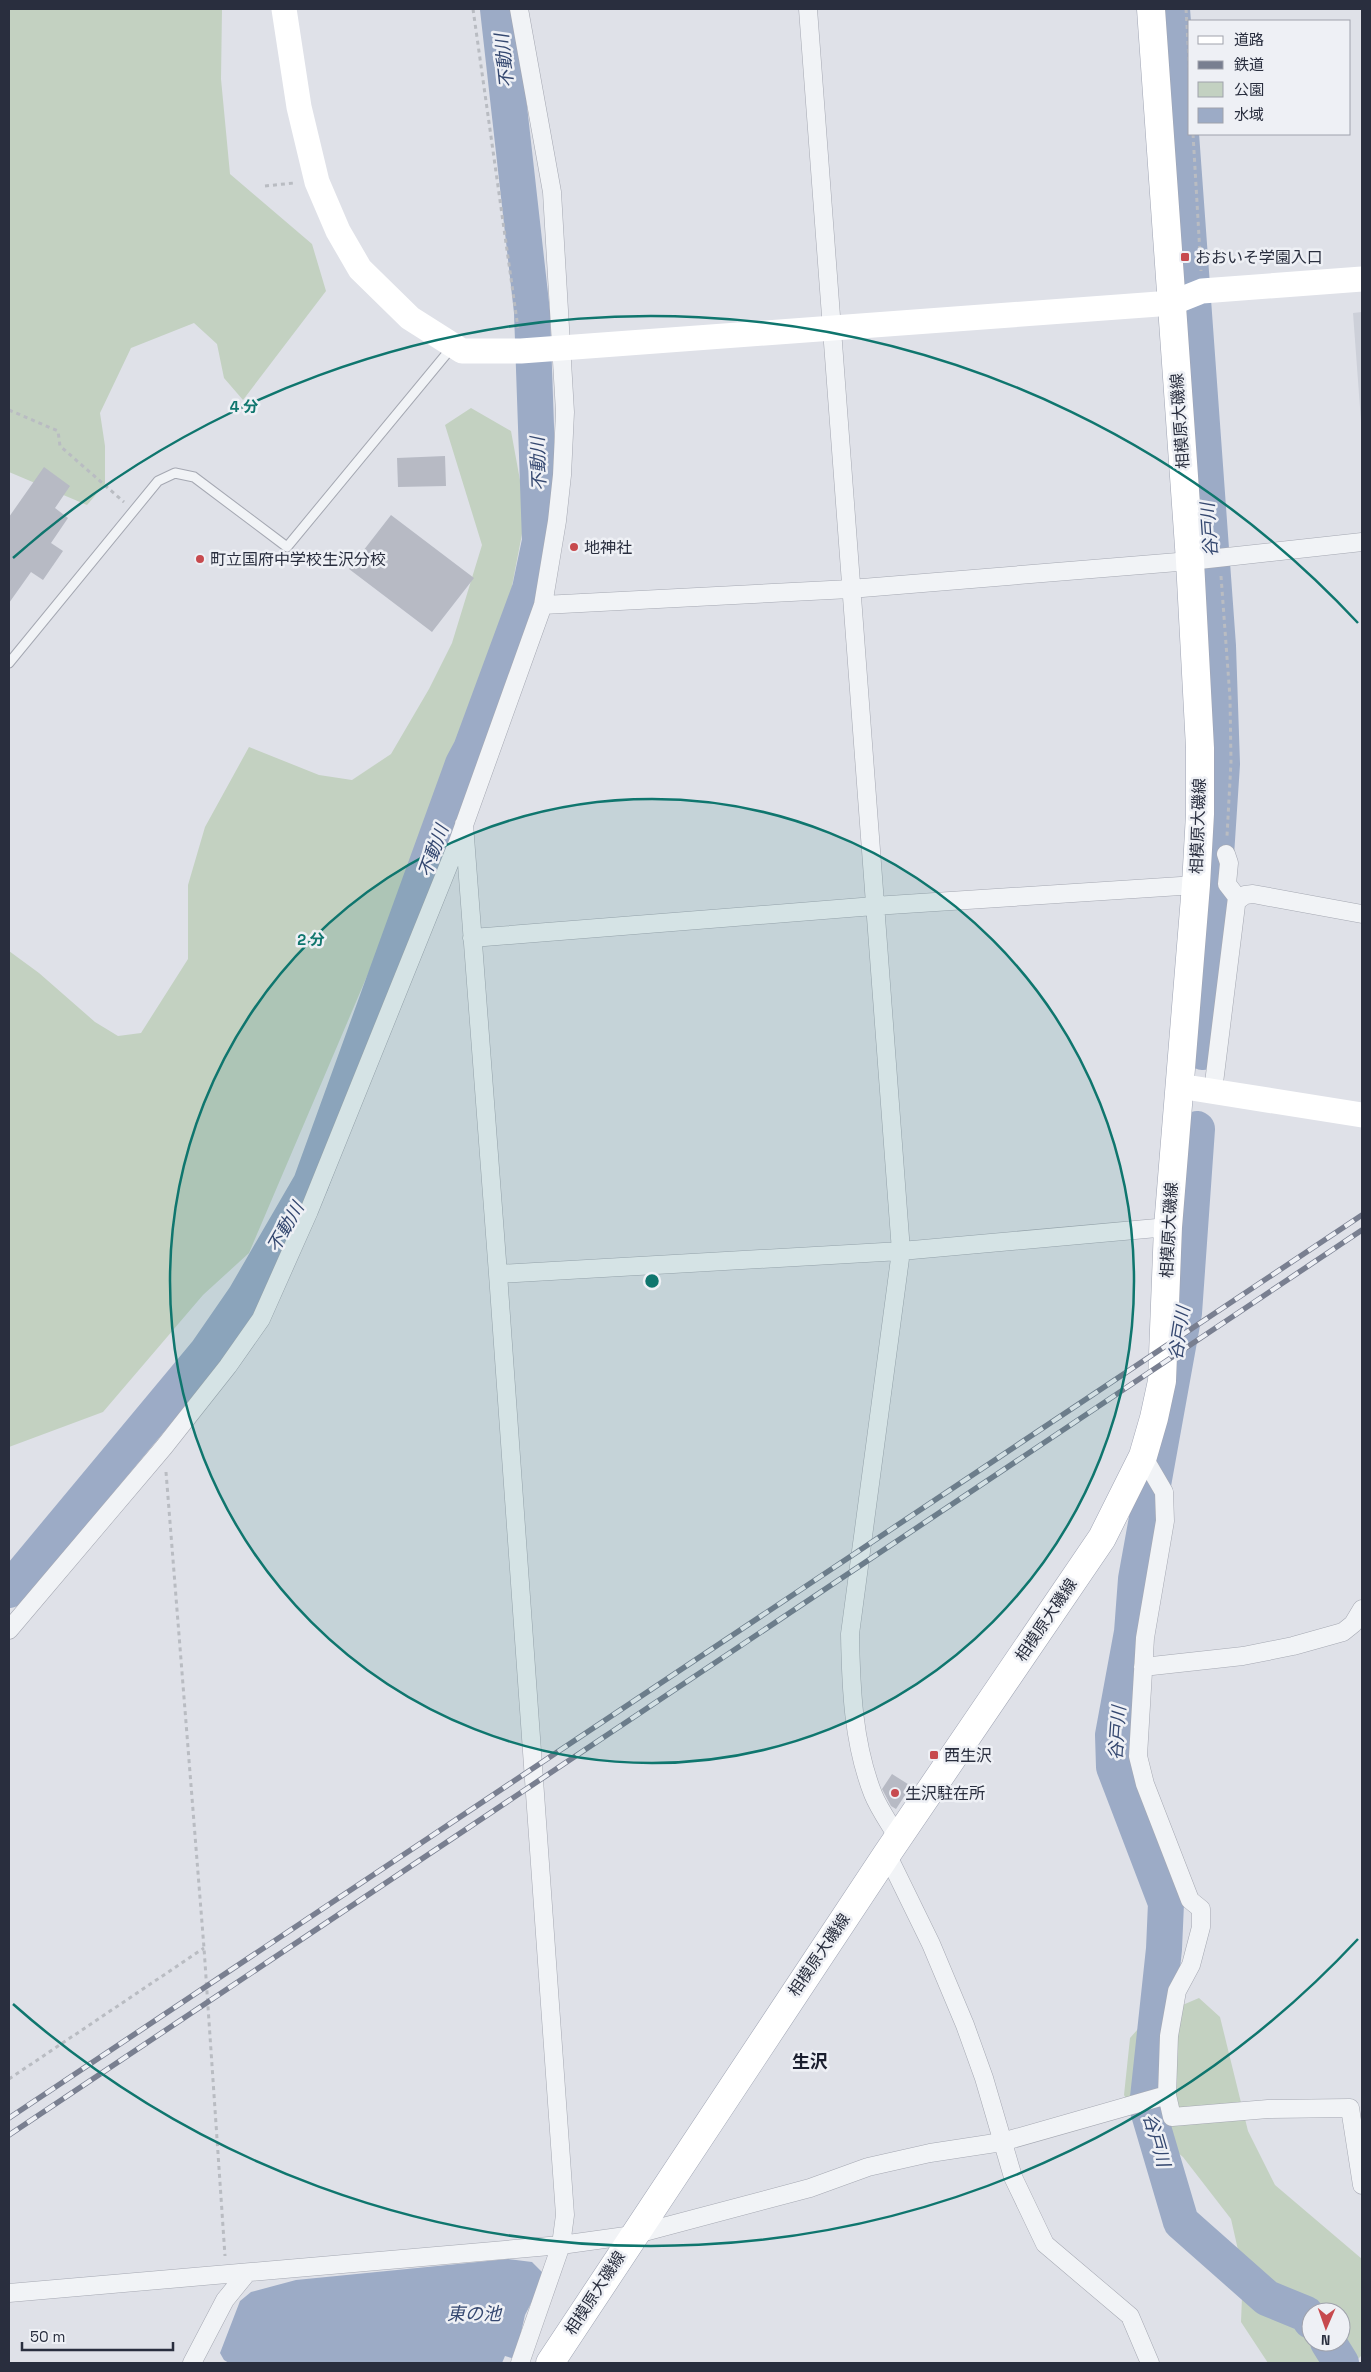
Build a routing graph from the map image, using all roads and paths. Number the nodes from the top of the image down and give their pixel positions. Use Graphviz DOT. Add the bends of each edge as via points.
graph roads {
  1 [pos="284,9"];
  2 [pos="472,9"];
  3 [pos="519,9"];
  4 [pos="808,9"];
  5 [pos="1151,9"];
  6 [pos="1186,9"];
  7 [pos="1188,43"];
  8 [pos="1193,135"];
  9 [pos="317,182"];
  10 [pos="265,186"];
  11 [pos="1362,280"];
  12 [pos="1186,298"];
  13 [pos="831,329"];
  14 [pos="453,346"];
  15 [pos="562,348"];
  16 [pos="521,351"];
  17 [pos="9,410"];
  18 [pos="134,511"];
  19 [pos="1362,542"];
  20 [pos="1207,559"];
  21 [pos="850,589"];
  22 [pos="543,605"];
  23 [pos="9,664"];
  24 [pos="464,824"];
  25 [pos="1226,854"];
  26 [pos="1196,885"];
  27 [pos="1237,901"];
  28 [pos="874,906"];
  29 [pos="1362,914"];
  30 [pos="472,938"];
  31 [pos="1179,1086"];
  32 [pos="1213,1091"];
  33 [pos="1362,1115"];
  34 [pos="1168,1227"];
  35 [pos="901,1251"];
  36 [pos="498,1274"];
  37 [pos="164,1446"];
  38 [pos="1148,1462"];
  39 [pos="1362,1609"];
  40 [pos="9,1630"];
  41 [pos="1143,1667"];
  42 [pos="892,1846"];
  43 [pos="204,1948"];
  44 [pos="9,2079"];
  45 [pos="1163,2096"];
  46 [pos="1002,2142"];
  47 [pos="1362,2185"];
  48 [pos="633,2235"];
  49 [pos="561,2245"];
  50 [pos="246,2273"];
  51 [pos="226,2274"];
  52 [pos="9,2293"];
  53 [pos="196,2361"];
  54 [pos="520,2363"];
  55 [pos="550,2363"];
  56 [pos="1150,2363"];
  1 -- 9 [label="street" via="299,107"];
  2 -- 16 [label="path"];
  3 -- 15 [label="street" via="552,192"];
  4 -- 13 [label="street"];
  5 -- 12 [label="main road, 相模原大磯線"];
  6 -- 7 [label="path"];
  8 -- 12 [label="path"];
  9 -- 10 [label="path"];
  9 -- 14 [label="street" via="338,231 360,269 410,318"];
  11 -- 12 [label="street"];
  12 -- 13 [label="street"];
  12 -- 20 [label="main road, 相模原大磯線"];
  13 -- 15 [label="street"];
  13 -- 21 [label="street"];
  14 -- 16 [label="street" via="462,351"];
  14 -- 18 [label="lane" via="287,547 194,477 175,473 158,481"];
  15 -- 16 [label="street"];
  15 -- 22 [label="street" via="565,412 562,474"];
  17 -- 18 [label="path" via="58,431 60,446"];
  18 -- 23 [label="lane"];
  19 -- 20 [label="street"];
  20 -- 21 [label="street"];
  20 -- 25 [label="path" via="1230,698 1231,762"];
  20 -- 26 [label="main road, 相模原大磯線"];
  21 -- 22 [label="street"];
  21 -- 28 [label="street"];
  22 -- 24 [label="street"];
  24 -- 30 [label="street"];
  24 -- 37 [label="street" via="310,1211 261,1319"];
  25 -- 27 [label="street" via="1229,863 1227,884"];
  26 -- 28 [label="street"];
  26 -- 31 [label="main road, 相模原大磯線"];
  27 -- 29 [label="street" via="1253,894"];
  27 -- 32 [label="street"];
  28 -- 30 [label="street"];
  28 -- 35 [label="street"];
  30 -- 36 [label="street"];
  31 -- 32 [label="street"];
  31 -- 34 [label="main road, 相模原大磯線"];
  32 -- 33 [label="street"];
  34 -- 35 [label="street"];
  34 -- 38 [label="main road, 相模原大磯線" via="1162,1381"];
  35 -- 36 [label="street"];
  35 -- 42 [label="street" via="850,1634 851,1687 858,1744"];
  36 -- 49 [label="street" via="564,2206"];
  37 -- 40 [label="street"];
  37 -- 43 [label="path"];
  38 -- 41 [label="street" via="1164,1492 1165,1521"];
  38 -- 42 [label="main road, 相模原大磯線" via="1102,1538"];
  39 -- 41 [label="street" via="1353,1624 1343,1632 1293,1646 1243,1656"];
  41 -- 45 [label="street" via="1138,1756 1145,1784 1190,1900 1201,1910 1191,1965 1177,1991"];
  42 -- 46 [label="street" via="965,2025"];
  42 -- 48 [label="main road, 相模原大磯線"];
  43 -- 44 [label="path"];
  43 -- 51 [label="path"];
  45 -- 46 [label="street"];
  45 -- 47 [label="street" via="1172,2117 1268,2108 1350,2108"];
  46 -- 48 [label="street" via="868,2167 810,2188"];
  46 -- 56 [label="street" via="1013,2177 1045,2244 1130,2316"];
  48 -- 49 [label="street"];
  48 -- 55 [label="main road, 相模原大磯線"];
  49 -- 50 [label="street"];
  49 -- 54 [label="street"];
  50 -- 51 [label="street"];
  50 -- 53 [label="street" via="225,2300"];
  51 -- 52 [label="street"];
}
